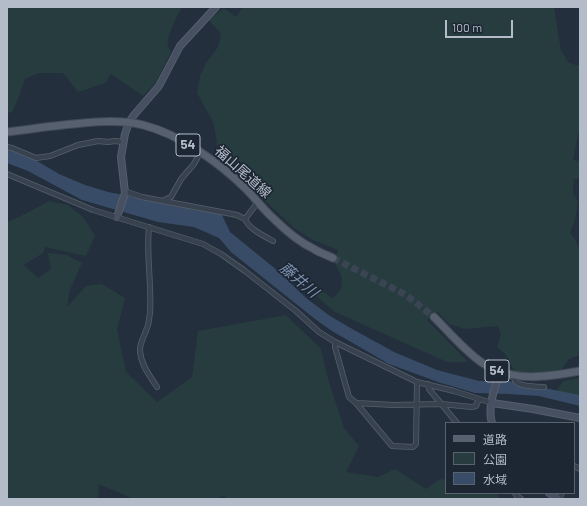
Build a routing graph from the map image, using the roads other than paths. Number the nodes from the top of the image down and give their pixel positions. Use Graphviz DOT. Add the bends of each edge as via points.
graph roads {
  1 [pos="216,7"];
  2 [pos="129,122"];
  3 [pos="7,132"];
  4 [pos="123,142"];
  5 [pos="7,147"];
  6 [pos="200,153"];
  7 [pos="7,174"];
  8 [pos="124,193"];
  9 [pos="162,202"];
  10 [pos="258,202"];
  11 [pos="117,217"];
  12 [pos="245,219"];
  13 [pos="149,227"];
  14 [pos="273,241"];
  15 [pos="333,258"];
  16 [pos="434,317"];
  17 [pos="335,342"];
  18 [pos="580,372"];
  19 [pos="499,375"];
  20 [pos="514,376"];
  21 [pos="417,382"];
  22 [pos="428,384"];
  23 [pos="157,387"];
  24 [pos="544,387"];
  25 [pos="479,399"];
  26 [pos="492,400"];
  27 [pos="356,403"];
  28 [pos="417,404"];
  29 [pos="441,404"];
  30 [pos="580,418"];
  31 [pos="456,422"];
  32 [pos="492,422"];
  1 -- 2 [label="street" via="180,46 160,86"];
  2 -- 3 [label="main road, 福山尾道線 / 54" via="108,121"];
  2 -- 4 [label="street"];
  2 -- 6 [label="main road, 福山尾道線 / 54" via="177,138"];
  4 -- 5 [label="street" via="98,141 36,158"];
  4 -- 8 [label="street" via="121,157"];
  6 -- 9 [label="street" via="171,197"];
  6 -- 10 [label="main road, 福山尾道線 / 54" via="225,170"];
  7 -- 11 [label="street" via="93,210"];
  8 -- 9 [label="street"];
  8 -- 11 [label="street"];
  9 -- 12 [label="street" via="237,215"];
  10 -- 12 [label="street"];
  10 -- 15 [label="main road, 福山尾道線 / 54" via="289,233 313,249"];
  11 -- 13 [label="street"];
  12 -- 14 [label="street" via="252,228"];
  13 -- 17 [label="street" via="203,244 221,254"];
  13 -- 23 [label="street" via="150,312 140,349 144,367"];
  16 -- 19 [label="main road, 54" via="471,353"];
  17 -- 21 [label="street"];
  17 -- 27 [label="street" via="350,397"];
  18 -- 20 [label="main road, 54" via="556,376"];
  19 -- 20 [label="main road, 54"];
  19 -- 26 [label="street"];
  20 -- 24 [label="street" via="517,383"];
  21 -- 22 [label="street"];
  21 -- 28 [label="street"];
  22 -- 25 [label="street"];
  22 -- 29 [label="street"];
  25 -- 26 [label="street"];
  25 -- 29 [label="street" via="476,406 472,407"];
  26 -- 30 [label="street"];
  26 -- 32 [label="street"];
  27 -- 28 [label="street"];
  27 -- 28 [label="street" via="392,446 413,447 416,444"];
  28 -- 29 [label="street"];
  29 -- 31 [label="street"];
}
